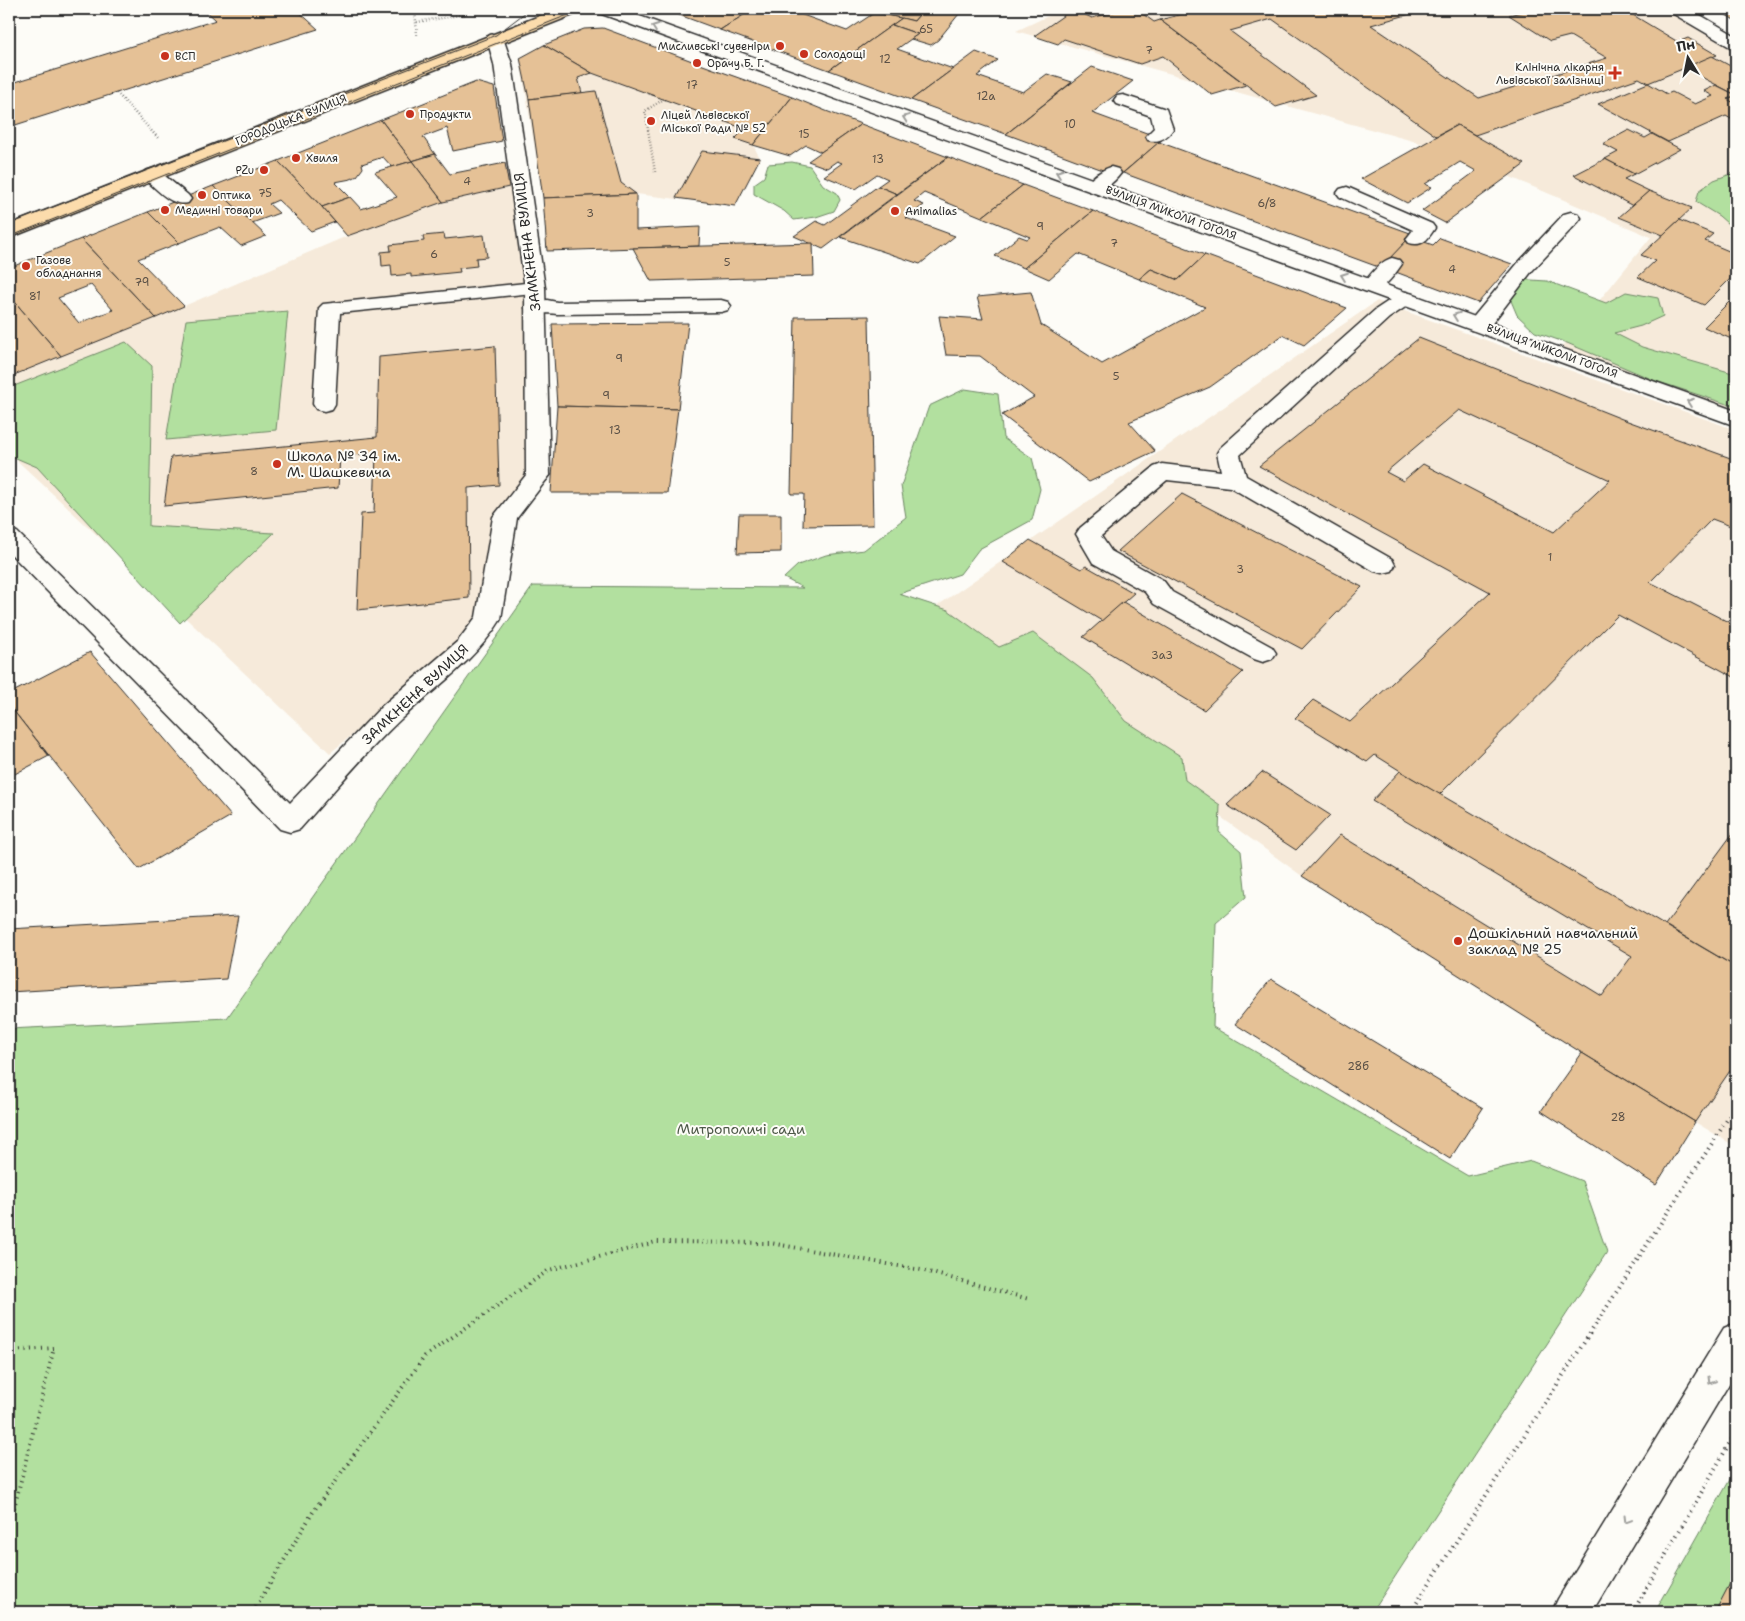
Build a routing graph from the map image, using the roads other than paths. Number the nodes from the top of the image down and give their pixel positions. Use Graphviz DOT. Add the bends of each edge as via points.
graph roads {
  1 [pos="605,9"];
  2 [pos="1678,9"];
  3 [pos="564,10"];
  4 [pos="496,39"];
  5 [pos="1736,43"];
  6 [pos="1123,100"];
  7 [pos="1155,136"];
  8 [pos="1111,173"];
  9 [pos="152,175"];
  10 [pos="1095,186"];
  11 [pos="1347,194"];
  12 [pos="181,199"];
  13 [pos="1571,218"];
  14 [pos="9,232"];
  15 [pos="1416,239"];
  16 [pos="1392,264"];
  17 [pos="1372,286"];
  18 [pos="535,298"];
  19 [pos="1406,298"];
  20 [pos="721,306"];
  21 [pos="1479,325"];
  22 [pos="324,404"];
  23 [pos="1736,418"];
  24 [pos="1235,480"];
  25 [pos="9,538"];
  26 [pos="1383,565"];
  27 [pos="1262,653"];
  28 [pos="1736,1340"];
  29 [pos="1571,1612"];
  10 -- 1 [label="street, ВУЛИЦЯ МИКОЛИ ГОГОЛЯ, one-way"];
  2 -- 5 [label="street"];
  3 -- 4 [label="main road, ГОРОДОЦЬКА ВУЛИЦЯ"];
  4 -- 9 [label="main road, ГОРОДОЦЬКА ВУЛИЦЯ"];
  4 -- 18 [label="street, ЗАМКНЕНА ВУЛИЦЯ" via="503,64"];
  6 -- 7 [label="street" via="1159,113 1164,128"];
  8 -- 10 [label="street"];
  9 -- 12 [label="street"];
  9 -- 14 [label="main road, ГОРОДОЦЬКА ВУЛИЦЯ"];
  17 -- 10 [label="street, ВУЛИЦЯ МИКОЛИ ГОГОЛЯ, one-way"];
  11 -- 15 [label="street" via="1425,228"];
  13 -- 21 [label="street" via="1525,267"];
  16 -- 17 [label="street"];
  17 -- 19 [label="street, ВУЛИЦЯ МИКОЛИ ГОГОЛЯ"];
  18 -- 20 [label="street" via="547,306"];
  18 -- 22 [label="street" via="330,308"];
  18 -- 25 [label="street, ЗАМКНЕНА ВУЛИЦЯ" via="538,475 505,517 488,619 467,647 391,713 290,821"];
  21 -- 19 [label="street, ВУЛИЦЯ МИКОЛИ ГОГОЛЯ, one-way"];
  19 -- 24 [label="street" via="1382,314 1228,453"];
  23 -- 21 [label="street, ВУЛИЦЯ МИКОЛИ ГОГОЛЯ, one-way"];
  24 -- 26 [label="street"];
  24 -- 27 [label="street" via="1162,472 1088,534 1102,558 1154,586 1163,598"];
  28 -- 29 [label="street, one-way"];
}
